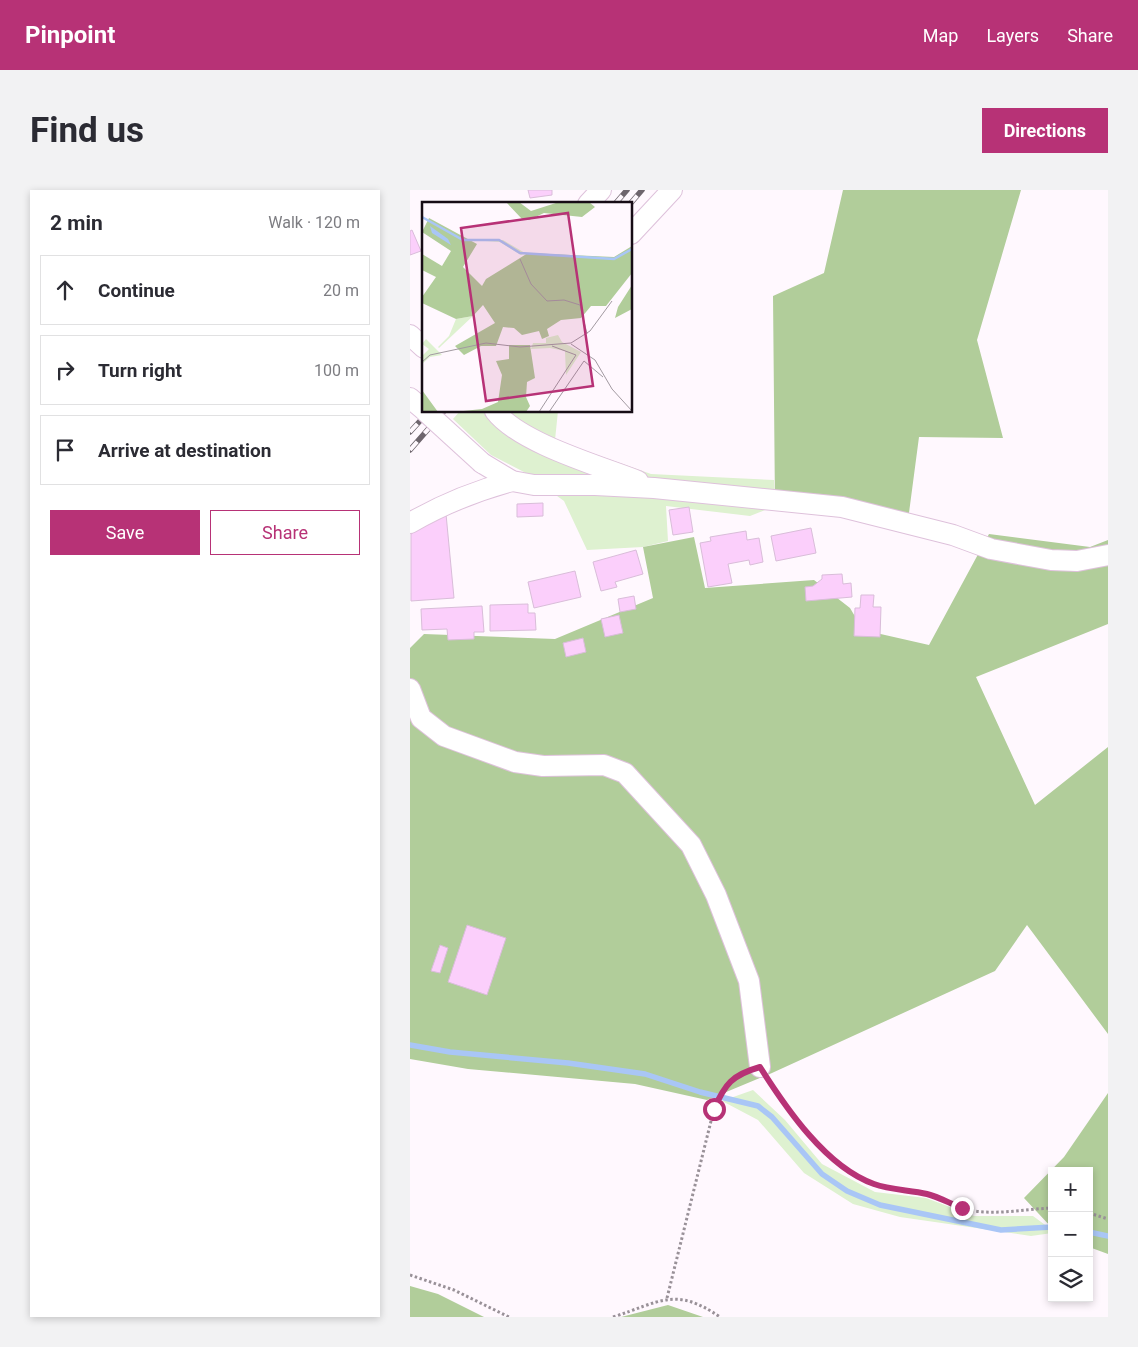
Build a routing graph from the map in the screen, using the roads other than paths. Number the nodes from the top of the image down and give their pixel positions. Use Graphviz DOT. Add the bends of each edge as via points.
graph roads {
  1 [pos="601,190"];
  2 [pos="672,190"];
  3 [pos="590,202"];
  4 [pos="632,233"];
  5 [pos="410,335"];
  6 [pos="422,346"];
  7 [pos="410,398"];
  8 [pos="422,409"];
  9 [pos="425,412"];
  10 [pos="496,412"];
  11 [pos="512,481"];
  12 [pos="654,488"];
  13 [pos="410,523"];
  14 [pos="1108,554"];
  15 [pos="410,689"];
  16 [pos="760,1067"];
  1 -- 3 [label="street"];
  2 -- 4 [label="street"];
  5 -- 6 [label="street"];
  7 -- 8 [label="street"];
  9 -- 11 [label="street, bridge" via="482,463"];
  10 -- 12 [label="street" via="504,422 544,445"];
  11 -- 12 [label="street" via="534,486"];
  11 -- 13 [label="street" via="475,491"];
  12 -- 14 [label="street" via="842,507 952,535 991,549 1051,560 1077,561"];
  15 -- 16 [label="street" via="421,718 444,736 514,762 543,766 604,765 625,773 691,845 716,895 749,981"];
}
